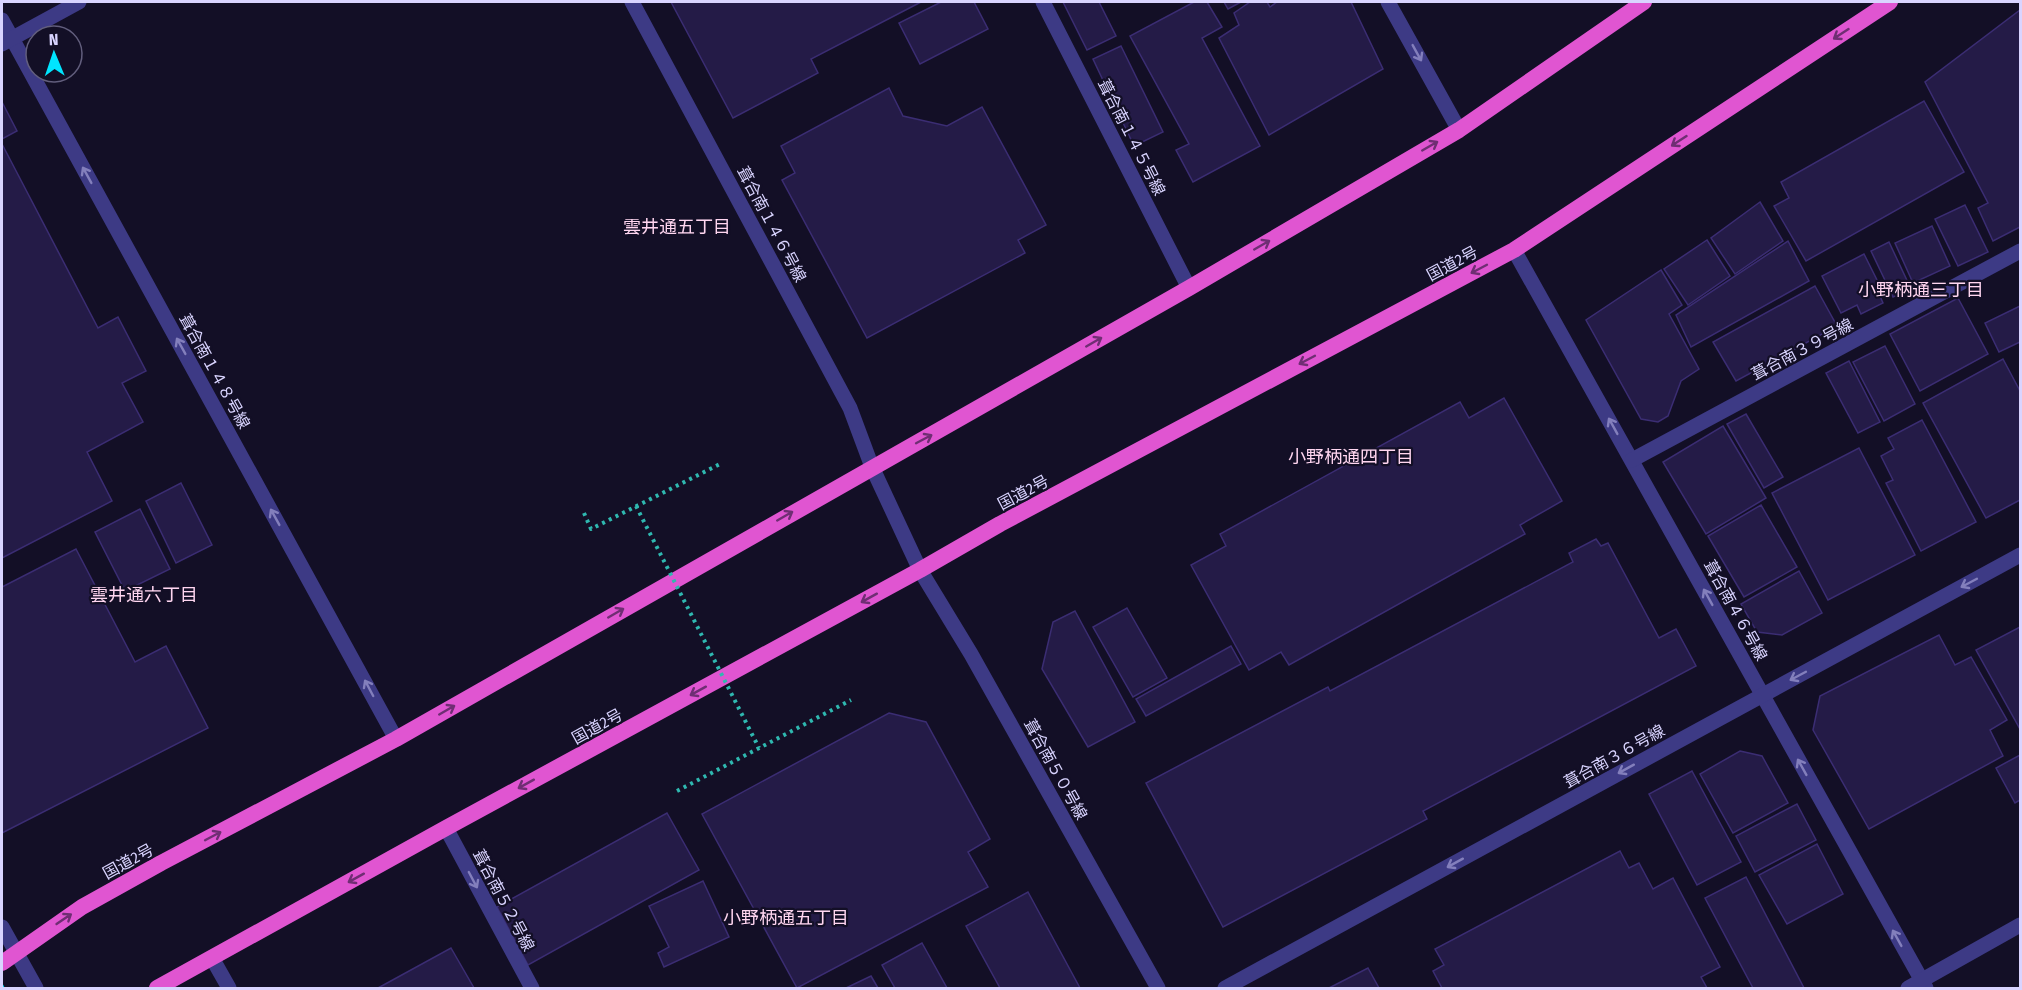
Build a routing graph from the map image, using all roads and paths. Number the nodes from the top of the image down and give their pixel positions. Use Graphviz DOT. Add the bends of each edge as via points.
graph roads {
  1 [pos="79,2"];
  2 [pos="632,2"];
  3 [pos="1043,2"];
  4 [pos="1389,2"];
  5 [pos="1644,2"];
  6 [pos="1890,2"];
  7 [pos="2,20"];
  8 [pos="7,41"];
  9 [pos="1459,130"];
  10 [pos="1514,250"];
  11 [pos="2020,251"];
  12 [pos="1189,288"];
  13 [pos="1632,460"];
  14 [pos="722,463"];
  15 [pos="872,466"];
  16 [pos="636,506"];
  17 [pos="584,513"];
  18 [pos="2020,555"];
  19 [pos="920,570"];
  20 [pos="1762,695"];
  21 [pos="852,700"];
  22 [pos="396,739"];
  23 [pos="759,748"];
  24 [pos="677,790"];
  25 [pos="446,828"];
  26 [pos="2020,925"];
  27 [pos="2,927"];
  28 [pos="16,952"];
  29 [pos="212,958"];
  30 [pos="2,963"];
  31 [pos="1919,986"];
  32 [pos="36,988"];
  33 [pos="157,988"];
  34 [pos="229,988"];
  35 [pos="532,988"];
  36 [pos="1158,988"];
  37 [pos="1225,988"];
  1 -- 8 [label="street"];
  2 -- 15 [label="street, 葺合南１４６号線" via="850,408"];
  3 -- 12 [label="street, 葺合南１４５号線"];
  4 -- 9 [label="street, one-way"];
  5 -- 9 [label="highway, 国道2号"];
  6 -- 10 [label="highway, 国道2号, one-way"];
  7 -- 8 [label="street, 葺合南１４８号線"];
  22 -- 8 [label="street, 葺合南１４８号線, one-way"];
  12 -- 9 [label="highway, 国道2号, one-way"];
  13 -- 10 [label="street, 葺合南４６号線, one-way"];
  10 -- 19 [label="highway, 国道2号, one-way"];
  11 -- 13 [label="street, 葺合南３９号線"];
  15 -- 12 [label="highway, 国道2号, one-way"];
  20 -- 13 [label="street, 葺合南４６号線, one-way"];
  14 -- 16 [label="path"];
  15 -- 19 [label="street, 葺合南１４６号線"];
  22 -- 15 [label="highway, 国道2号, one-way"];
  16 -- 17 [label="path" via="591,529"];
  16 -- 23 [label="path, bridge"];
  18 -- 20 [label="street, 葺合南３６号線, one-way"];
  19 -- 25 [label="highway, 国道2号, one-way"];
  19 -- 36 [label="street, 葺合南５０号線"];
  31 -- 20 [label="street, 葺合南４６号線, one-way"];
  20 -- 37 [label="street, 葺合南３６号線, one-way"];
  21 -- 23 [label="path"];
  28 -- 22 [label="highway, 国道2号, one-way" via="92,901"];
  23 -- 24 [label="path"];
  25 -- 29 [label="highway, 国道2号, one-way"];
  25 -- 35 [label="street, 葺合南５２号線, one-way"];
  26 -- 31 [label="street"];
  27 -- 28 [label="street"];
  28 -- 30 [label="highway, 国道2号"];
  28 -- 32 [label="street"];
  29 -- 33 [label="highway, 国道2号"];
  29 -- 34 [label="street"];
}
